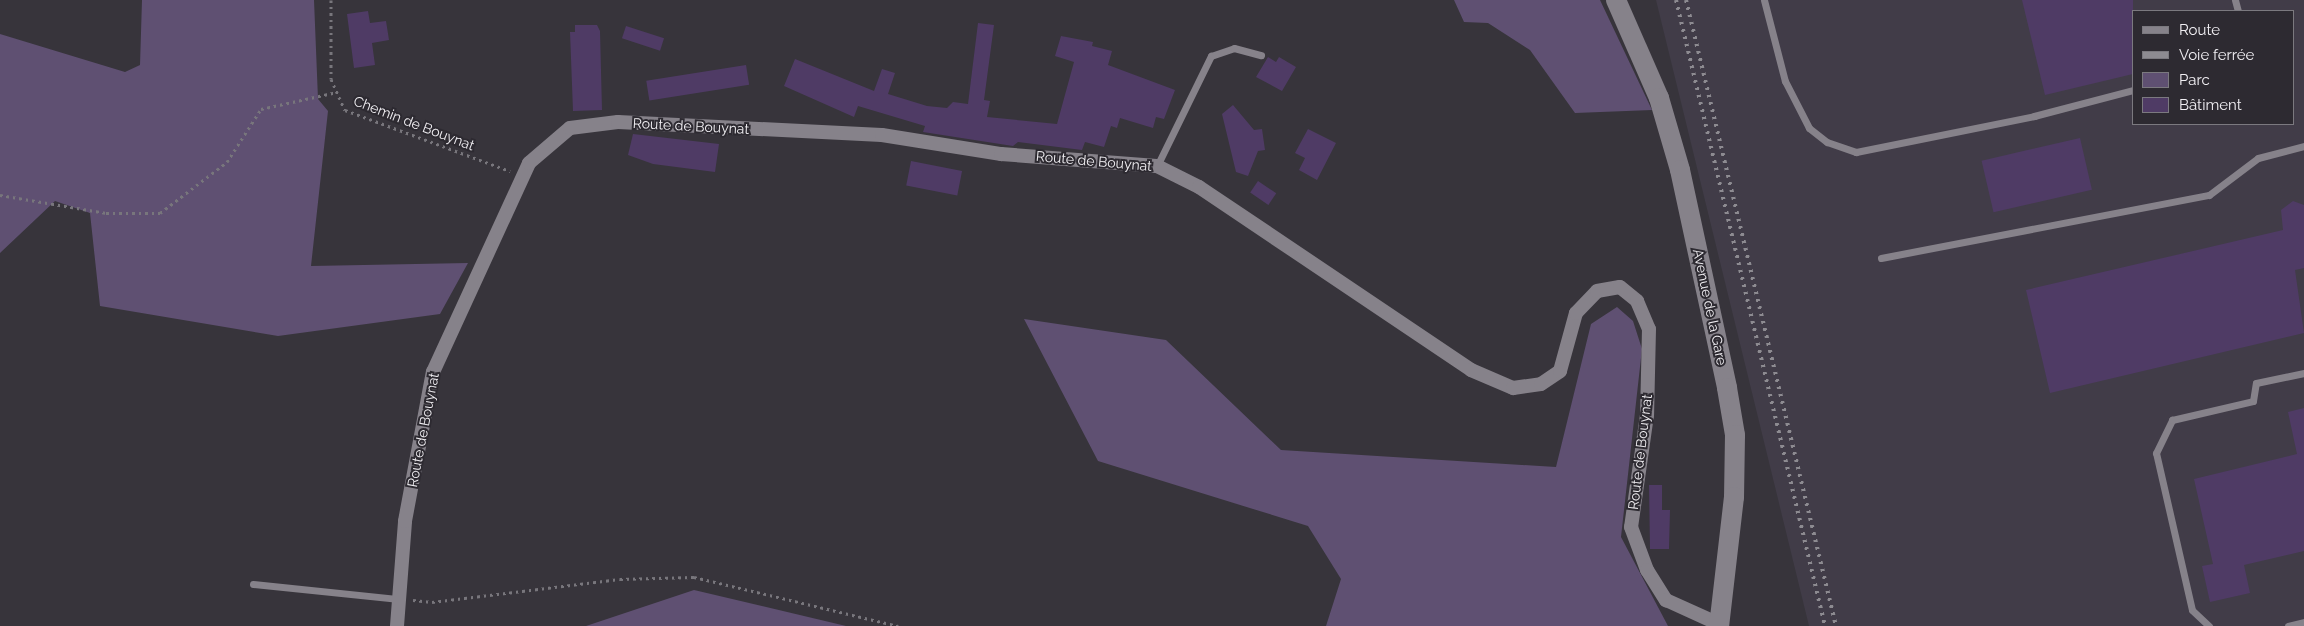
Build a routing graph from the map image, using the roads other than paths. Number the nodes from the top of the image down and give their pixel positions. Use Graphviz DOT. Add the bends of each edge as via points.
graph roads {
  1 [pos="1616,0"];
  2 [pos="1764,0"];
  3 [pos="1261,55"];
  4 [pos="2132,90"];
  5 [pos="2304,146"];
  6 [pos="1157,166"];
  7 [pos="1880,258"];
  8 [pos="2304,373"];
  9 [pos="253,584"];
  10 [pos="399,599"];
  11 [pos="2304,622"];
  12 [pos="1719,625"];
  13 [pos="397,626"];
  14 [pos="2209,626"];
  15 [pos="2288,626"];
  1 -- 12 [label="street, Avenue de la Gare" via="1659,98 1677,161 1727,388 1734,435 1734,497"];
  2 -- 4 [label="lane" via="1785,81 1809,128 1827,142 1856,152 2034,116"];
  3 -- 6 [label="lane" via="1234,48 1211,56"];
  5 -- 7 [label="lane" via="2258,158 2209,195"];
  6 -- 10 [label="street, Route de Bouynat" via="1001,154 882,135 618,122 570,128 529,163 433,372 405,521"];
  6 -- 12 [label="street, Route de Bouynat" via="1200,187 1471,370 1513,388 1541,384 1560,371 1576,313 1597,291 1620,287 1632,296 1649,329 1647,415 1630,527 1647,570 1666,600"];
  8 -- 14 [label="lane" via="2256,383 2253,401 2172,420 2156,453 2192,610"];
  9 -- 10 [label="lane"];
  10 -- 13 [label="street, Route de Bouynat"];
  11 -- 15 [label="lane"];
}
